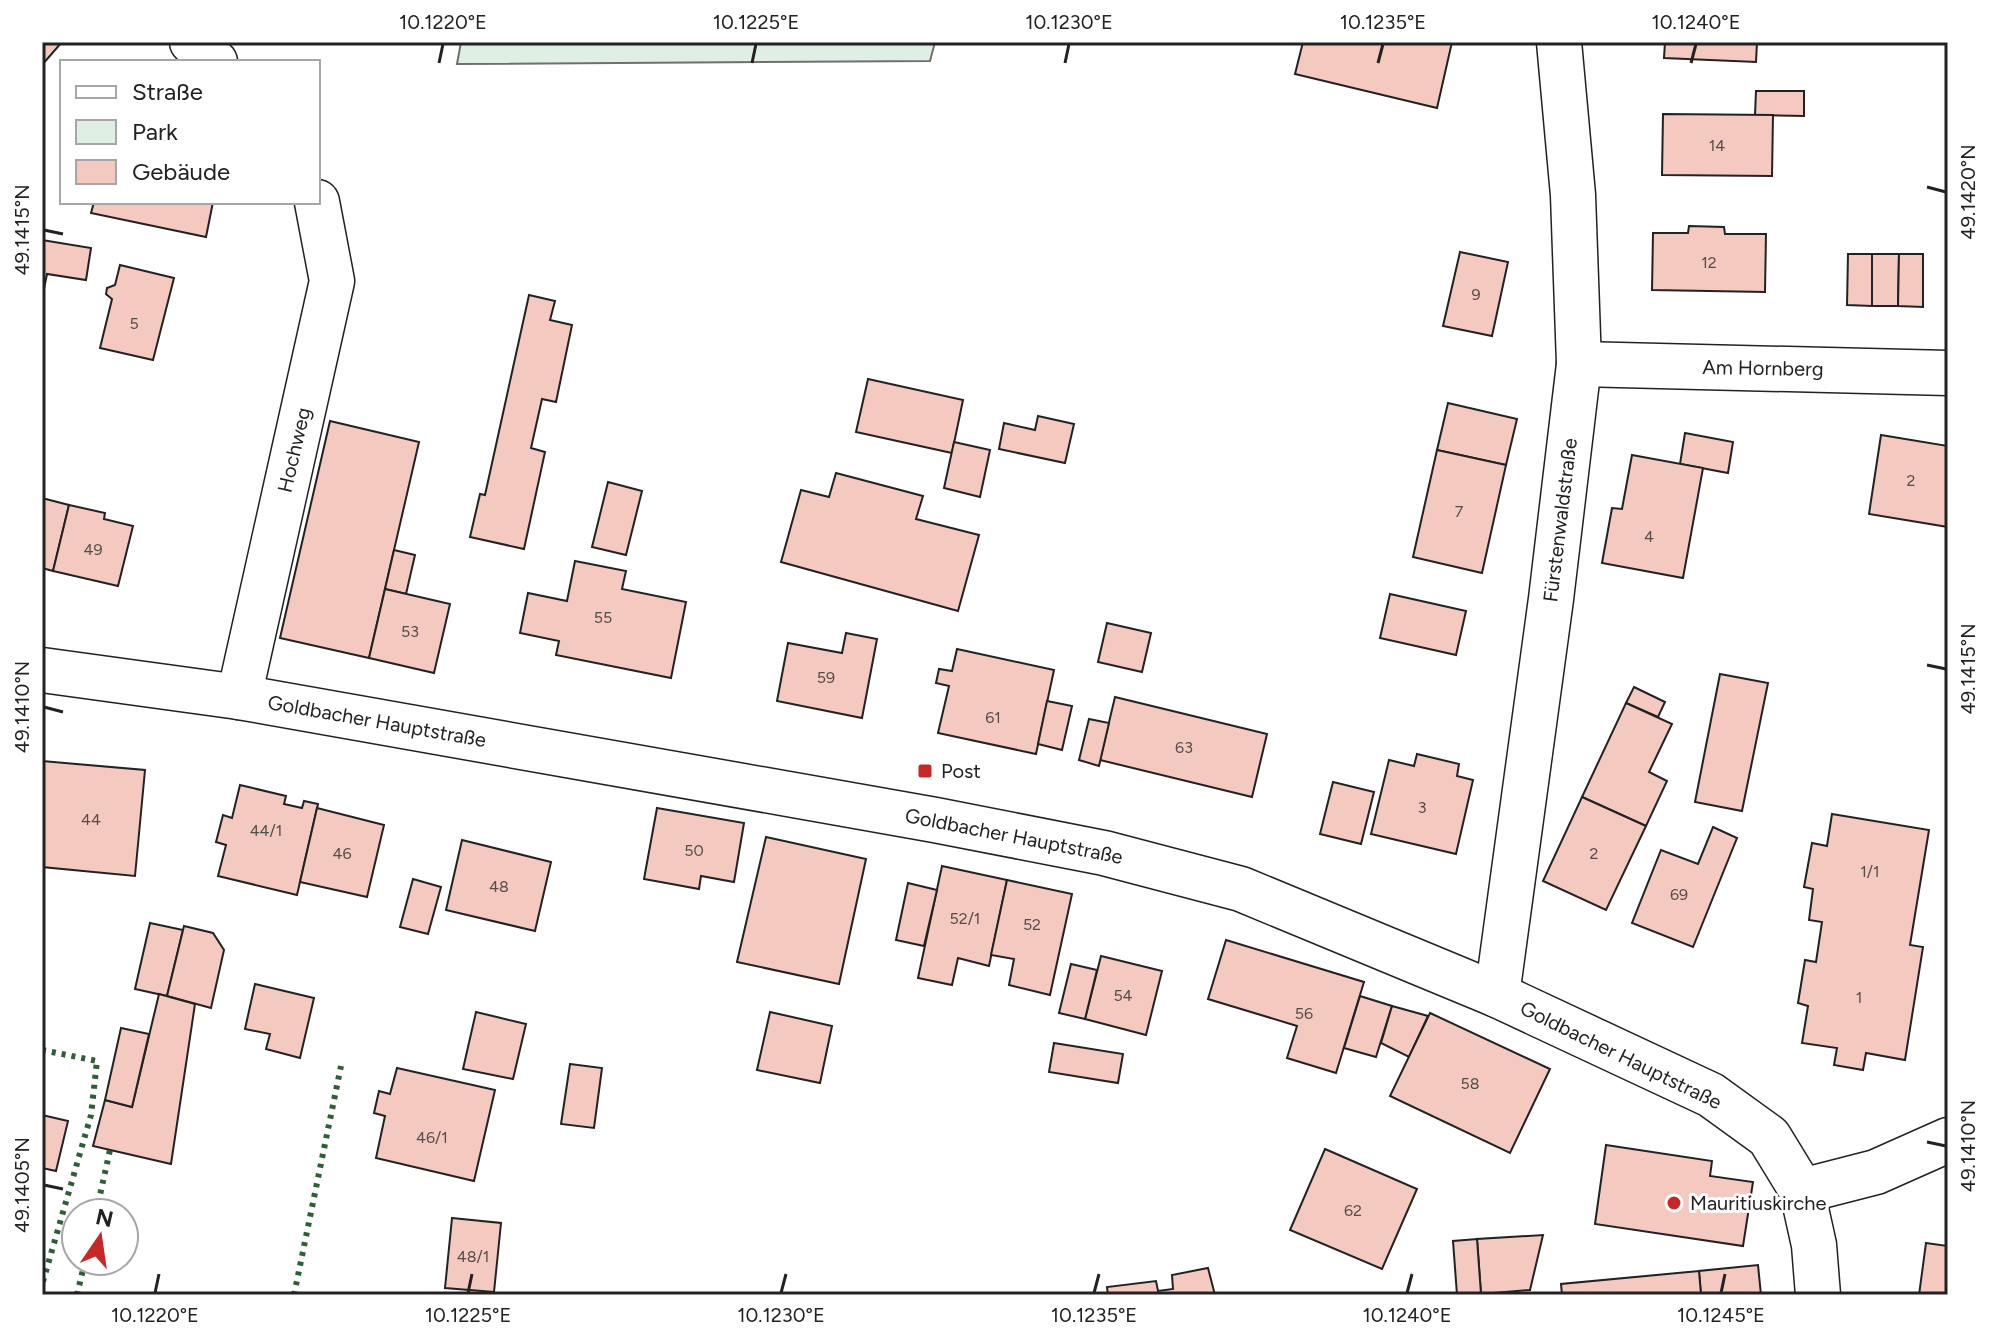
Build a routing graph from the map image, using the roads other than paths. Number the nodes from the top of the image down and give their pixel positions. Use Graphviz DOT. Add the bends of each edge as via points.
graph roads {
  1 [pos="192,42"];
  2 [pos="1559,42"];
  3 [pos="213,60"];
  4 [pos="317,204"];
  5 [pos="1579,364"];
  6 [pos="1948,373"];
  7 [pos="42,670"];
  8 [pos="239,697"];
  9 [pos="1497,995"];
  10 [pos="1948,1140"];
  11 [pos="1802,1191"];
  12 [pos="1818,1295"];
  1 -- 3 [label="street"];
  2 -- 5 [label="street, Fürstenwaldstraße" via="1573,195"];
  4 -- 8 [label="street, Hochweg" via="332,281"];
  5 -- 6 [label="street, Am Hornberg"];
  5 -- 9 [label="street, Fürstenwaldstraße"];
  7 -- 8 [label="street, Goldbacher Hauptstraße"];
  8 -- 9 [label="street, Goldbacher Hauptstraße" via="1104,853 1241,889"];
  9 -- 11 [label="street, Goldbacher Hauptstraße" via="1711,1095 1769,1137"];
  10 -- 11 [label="street" via="1876,1172"];
  11 -- 12 [label="street, Goldbacher Hauptstraße"];
}
